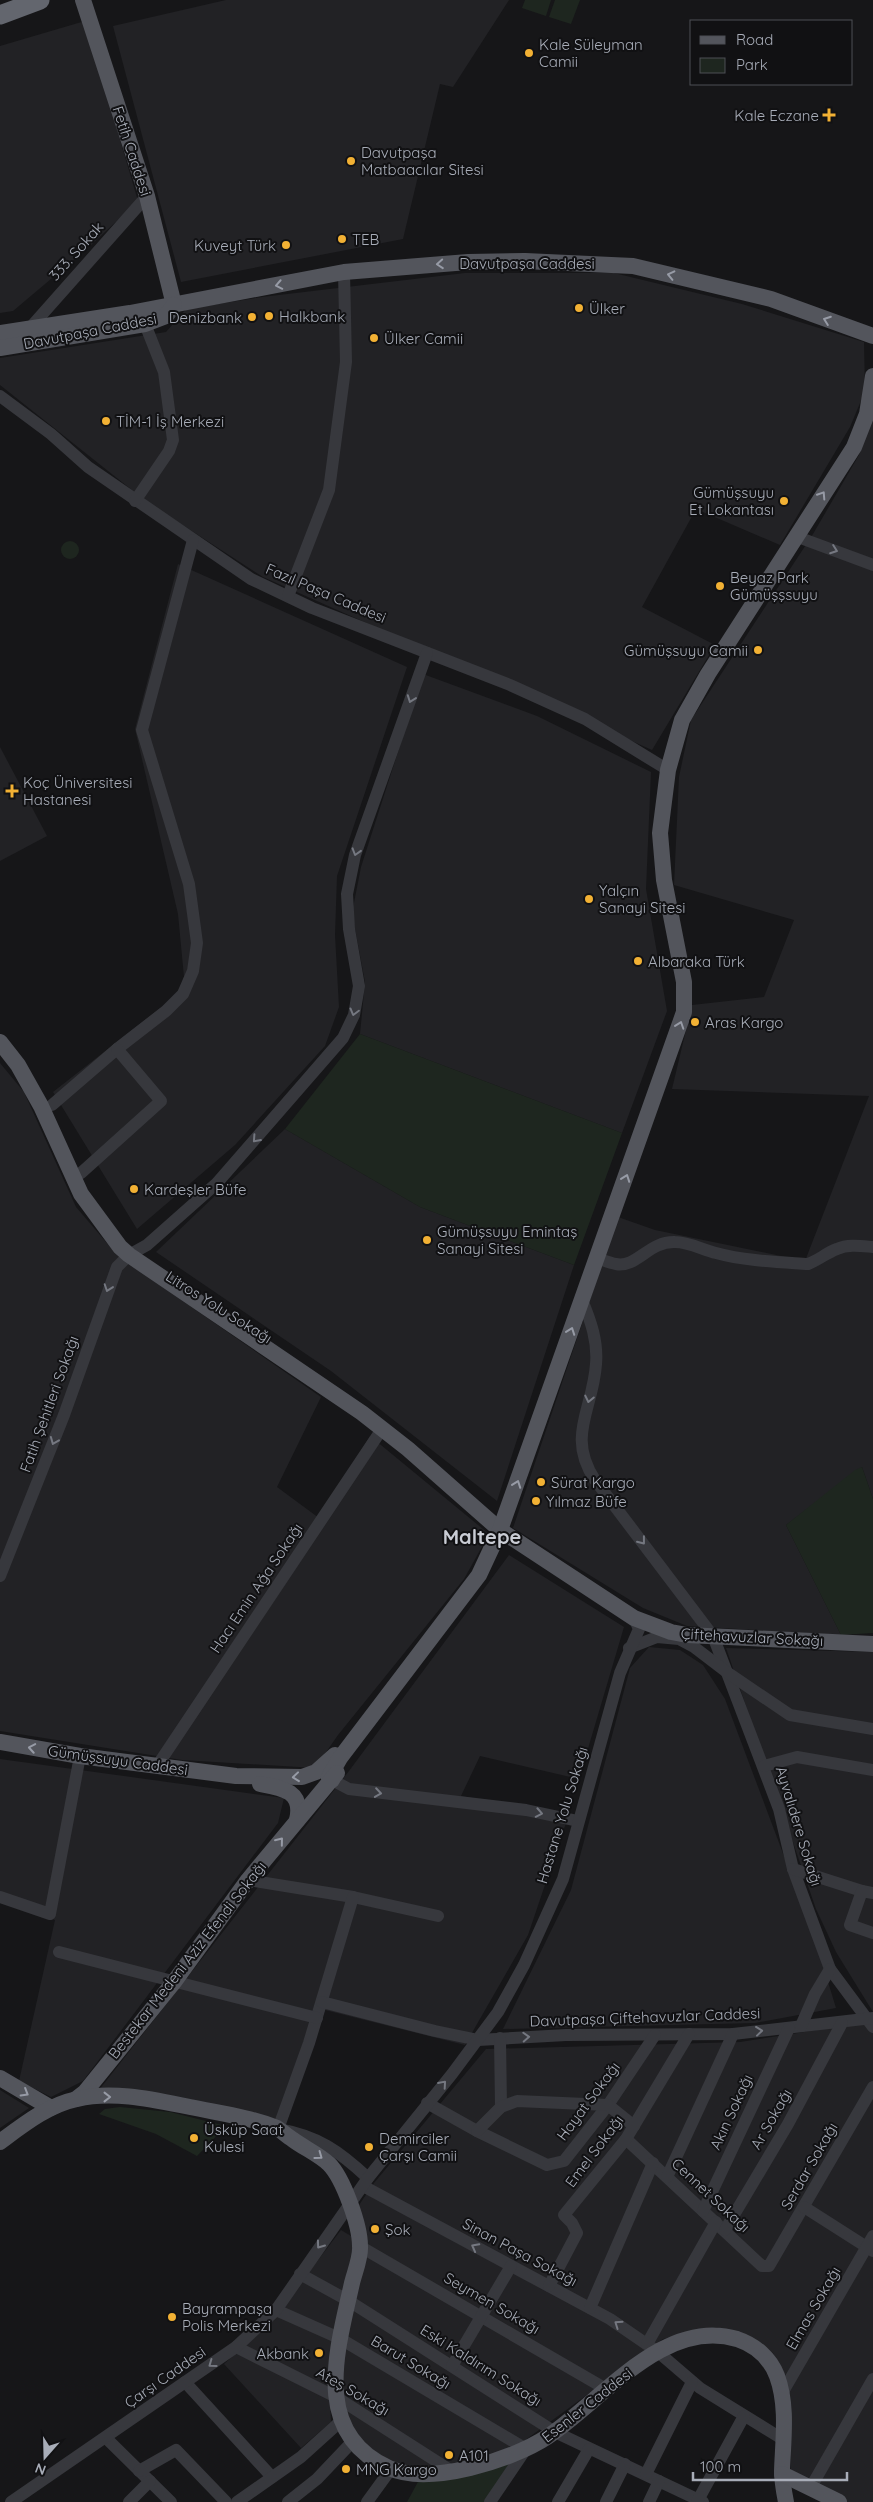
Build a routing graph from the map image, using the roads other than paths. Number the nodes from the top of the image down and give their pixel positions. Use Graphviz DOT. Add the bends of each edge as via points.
graph roads {
  1 [pos="40,0"];
  2 [pos="83,0"];
  3 [pos="0,15"];
  4 [pos="148,196"];
  5 [pos="344,272"];
  6 [pos="174,305"];
  7 [pos="93,318"];
  8 [pos="145,324"];
  9 [pos="30,328"];
  10 [pos="0,333"];
  11 [pos="873,336"];
  12 [pos="0,343"];
  13 [pos="0,348"];
  14 [pos="873,376"];
  15 [pos="0,396"];
  16 [pos="135,500"];
  17 [pos="795,536"];
  18 [pos="193,540"];
  19 [pos="873,565"];
  20 [pos="288,596"];
  21 [pos="427,653"];
  22 [pos="668,770"];
  23 [pos="0,1028"];
  24 [pos="0,1042"];
  25 [pos="116,1049"];
  26 [pos="52,1104"];
  27 [pos="81,1173"];
  28 [pos="873,1247"];
  29 [pos="133,1253"];
  30 [pos="597,1258"];
  31 [pos="582,1300"];
  32 [pos="384,1425"];
  33 [pos="500,1530"];
  34 [pos="0,1576"];
  35 [pos="634,1618"];
  36 [pos="702,1639"];
  37 [pos="873,1644"];
  38 [pos="629,1648"];
  39 [pos="728,1673"];
  40 [pos="394,1688"];
  41 [pos="873,1729"];
  42 [pos="0,1742"];
  43 [pos="80,1756"];
  44 [pos="157,1766"];
  45 [pos="764,1766"];
  46 [pos="873,1770"];
  47 [pos="236,1776"];
  48 [pos="332,1780"];
  49 [pos="297,1820"];
  50 [pos="578,1821"];
  51 [pos="793,1869"];
  52 [pos="248,1880"];
  53 [pos="867,1892"];
  54 [pos="0,1897"];
  55 [pos="353,1897"];
  56 [pos="438,1916"];
  57 [pos="873,1933"];
  58 [pos="59,1952"];
  59 [pos="830,1969"];
  60 [pos="174,1982"];
  61 [pos="322,2002"];
  62 [pos="317,2018"];
  63 [pos="871,2022"];
  64 [pos="842,2023"];
  65 [pos="795,2027"];
  66 [pos="689,2034"];
  67 [pos="733,2034"];
  68 [pos="655,2035"];
  69 [pos="500,2038"];
  70 [pos="478,2040"];
  71 [pos="0,2078"];
  72 [pos="873,2087"];
  73 [pos="76,2099"];
  74 [pos="427,2103"];
  75 [pos="608,2104"];
  76 [pos="500,2107"];
  77 [pos="51,2108"];
  78 [pos="634,2126"];
  79 [pos="278,2129"];
  80 [pos="477,2131"];
  81 [pos="626,2139"];
  82 [pos="0,2142"];
  83 [pos="653,2163"];
  84 [pos="667,2177"];
  85 [pos="366,2182"];
  86 [pos="350,2206"];
  87 [pos="804,2207"];
  88 [pos="702,2211"];
  89 [pos="720,2226"];
  90 [pos="873,2236"];
  91 [pos="361,2247"];
  92 [pos="870,2249"];
  93 [pos="774,2261"];
  94 [pos="511,2266"];
  95 [pos="300,2274"];
  96 [pos="549,2286"];
  97 [pos="349,2301"];
  98 [pos="590,2308"];
  99 [pos="276,2310"];
  100 [pos="482,2315"];
  101 [pos="340,2338"];
  102 [pos="236,2347"];
  103 [pos="652,2348"];
  104 [pos="452,2366"];
  105 [pos="873,2379"];
  106 [pos="186,2382"];
  107 [pos="692,2382"];
  108 [pos="606,2389"];
  109 [pos="781,2395"];
  110 [pos="336,2397"];
  111 [pos="744,2416"];
  112 [pos="342,2420"];
  113 [pos="554,2432"];
  114 [pos="106,2438"];
  115 [pos="354,2440"];
  116 [pos="784,2440"];
  117 [pos="589,2448"];
  118 [pos="526,2449"];
  119 [pos="625,2464"];
  120 [pos="391,2469"];
  121 [pos="450,2470"];
  122 [pos="139,2471"];
  123 [pos="646,2474"];
  124 [pos="782,2474"];
  125 [pos="272,2477"];
  126 [pos="150,2481"];
  127 [pos="660,2481"];
  128 [pos="811,2487"];
  129 [pos="371,2501"];
  130 [pos="699,2501"];
  131 [pos="12,2502"];
  132 [pos="129,2502"];
  133 [pos="171,2502"];
  134 [pos="226,2502"];
  135 [pos="238,2502"];
  136 [pos="288,2502"];
  137 [pos="490,2502"];
  138 [pos="558,2502"];
  139 [pos="606,2502"];
  140 [pos="649,2502"];
  141 [pos="786,2502"];
  142 [pos="791,2502"];
  143 [pos="838,2502"];
  1 -- 3 [label="highway"];
  2 -- 4 [label="main road, Fetih Caddesi"];
  4 -- 6 [label="main road, Fetih Caddesi"];
  4 -- 9 [label="street, 333. Sokak"];
  5 -- 6 [label="main road, Davutpaşa Caddesi, one-way"];
  11 -- 5 [label="main road, Davutpaşa Caddesi, one-way" via="771,299 633,266 506,261"];
  5 -- 20 [label="street" via="346,362 329,490"];
  6 -- 7 [label="main road, Davutpaşa Caddesi"];
  6 -- 8 [label="main road, Davutpaşa Caddesi" via="166,316"];
  7 -- 9 [label="main road, Davutpaşa Caddesi"];
  7 -- 12 [label="main road" via="68,330"];
  8 -- 13 [label="main road, Davutpaşa Caddesi"];
  8 -- 16 [label="street" via="164,372 172,440 169,451"];
  9 -- 10 [label="main road, Davutpaşa Caddesi"];
  17 -- 14 [label="main road, one-way" via="854,447 867,414"];
  15 -- 16 [label="street, Fazıl Paşa Caddesi" via="88,467"];
  16 -- 18 [label="street, Fazıl Paşa Caddesi"];
  17 -- 19 [label="street, one-way"];
  17 -- 22 [label="main road" via="682,720"];
  18 -- 20 [label="street, Fazıl Paşa Caddesi" via="251,579"];
  18 -- 25 [label="street" via="142,730 189,884 197,943 193,971 183,994"];
  20 -- 21 [label="street, Fazıl Paşa Caddesi"];
  21 -- 22 [label="street, Fazıl Paşa Caddesi" via="585,719"];
  21 -- 29 [label="street, Fatih Şehitleri Sokağı, one-way" via="353,862 346,894 359,986 354,1015 343,1038 217,1183 147,1245"];
  30 -- 22 [label="main road, one-way" via="684,1012 684,982 664,880 661,842"];
  23 -- 26 [label="main road, Litros Yolu Sokağı"];
  24 -- 29 [label="main road, Litros Yolu Sokağı" via="18,1065 41,1106 81,1194 115,1240"];
  25 -- 26 [label="street"];
  25 -- 27 [label="street" via="162,1101"];
  26 -- 27 [label="main road, Litros Yolu Sokağı"];
  27 -- 29 [label="main road, Litros Yolu Sokağı" via="104,1213"];
  28 -- 30 [label="street" via="854,1245 837,1249 808,1264 716,1254 676,1242 652,1247 625,1264"];
  29 -- 32 [label="main road, Litros Yolu Sokağı" via="254,1328"];
  29 -- 34 [label="street, Fatih Şehitleri Sokağı, one-way" via="112,1276 64,1415"];
  30 -- 31 [label="main road"];
  33 -- 31 [label="main road, one-way"];
  31 -- 36 [label="street, one-way" via="590,1317 597,1351 581,1440 583,1459"];
  32 -- 33 [label="main road, Litros Yolu Sokağı" via="481,1500 497,1519"];
  32 -- 44 [label="street, Hacı Emin Ağa Sokağı"];
  33 -- 35 [label="main road, Litros Yolu Sokağı"];
  33 -- 40 [label="main road" via="479,1574"];
  35 -- 36 [label="main road, Çiftehavuzlar Sokağı"];
  35 -- 38 [label="street, Hastane Yolu Sokağı" via="639,1629"];
  36 -- 37 [label="main road, Çiftehavuzlar Sokağı"];
  36 -- 38 [label="street" via="664,1636"];
  36 -- 39 [label="street, Ayvalıdere Sokağı"];
  36 -- 39 [label="street"];
  38 -- 50 [label="street, Hastane Yolu Sokağı"];
  39 -- 41 [label="street" via="790,1715"];
  39 -- 45 [label="street, Ayvalıdere Sokağı"];
  40 -- 47 [label="main road, one-way" via="340,1750 316,1772 290,1778"];
  40 -- 48 [label="main road" via="340,1758 330,1773"];
  43 -- 42 [label="main road, Gümüşsuyu Caddesi, one-way"];
  43 -- 44 [label="main road, Gümüşsuyu Caddesi"];
  43 -- 54 [label="street" via="50,1914"];
  44 -- 47 [label="main road, Gümüşsuyu Caddesi"];
  45 -- 46 [label="street" via="797,1757"];
  45 -- 51 [label="street, Ayvalıdere Sokağı" via="779,1810"];
  47 -- 49 [label="main road" via="292,1794 298,1804"];
  48 -- 49 [label="main road, Bestekar Medeni Aziz Efendi Sokağı"];
  48 -- 50 [label="street, one-way" via="349,1789 526,1810"];
  52 -- 49 [label="main road, Bestekar Medeni Aziz Efendi Sokağı, one-way"];
  50 -- 70 [label="street, Hastane Yolu Sokağı" via="563,1879 524,1965"];
  51 -- 53 [label="street"];
  51 -- 59 [label="street, Ayvalıdere Sokağı"];
  52 -- 55 [label="street"];
  52 -- 60 [label="main road, Bestekar Medeni Aziz Efendi Sokağı"];
  53 -- 57 [label="street" via="850,1925"];
  55 -- 56 [label="street"];
  55 -- 61 [label="street"];
  58 -- 60 [label="street"];
  59 -- 63 [label="street, Ayvalıdere Sokağı"];
  59 -- 65 [label="street, Akın Sokağı"];
  60 -- 62 [label="street"];
  60 -- 73 [label="main road, Bestekar Medeni Aziz Efendi Sokağı"];
  61 -- 62 [label="street"];
  61 -- 70 [label="street, Davutpaşa Çiftehavuzlar Caddesi"];
  62 -- 79 [label="street"];
  63 -- 64 [label="street, Davutpaşa Çiftehavuzlar Caddesi"];
  64 -- 65 [label="street, Davutpaşa Çiftehavuzlar Caddesi"];
  64 -- 89 [label="street, Ar Sokağı" via="788,2124"];
  67 -- 65 [label="street, Davutpaşa Çiftehavuzlar Caddesi, one-way"];
  65 -- 88 [label="street, Akın Sokağı"];
  66 -- 67 [label="street, Davutpaşa Çiftehavuzlar Caddesi"];
  66 -- 68 [label="street, Davutpaşa Çiftehavuzlar Caddesi"];
  66 -- 78 [label="street, Emel Sokağı"];
  67 -- 84 [label="street"];
  69 -- 68 [label="street, Davutpaşa Çiftehavuzlar Caddesi, one-way"];
  68 -- 75 [label="street, Hayat Sokağı"];
  69 -- 70 [label="street, Davutpaşa Çiftehavuzlar Caddesi"];
  69 -- 76 [label="street"];
  74 -- 70 [label="street, Hastane Yolu Sokağı, one-way"];
  71 -- 77 [label="main road, one-way"];
  72 -- 87 [label="street, Serdar Sokağı"];
  73 -- 77 [label="main road"];
  73 -- 79 [label="main road, one-way" via="106,2096 164,2102"];
  74 -- 80 [label="street, Hayat Sokağı"];
  74 -- 85 [label="street, Hastane Yolu Sokağı"];
  75 -- 76 [label="street" via="517,2101"];
  75 -- 78 [label="street"];
  75 -- 80 [label="street, Hayat Sokağı" via="564,2161 547,2165"];
  76 -- 80 [label="street"];
  77 -- 82 [label="main road"];
  78 -- 81 [label="street, Emel Sokağı"];
  79 -- 85 [label="street, Sinan Paşa Sokağı" via="320,2140 350,2161"];
  79 -- 86 [label="main road, Esenler Caddesi, one-way" via="331,2166"];
  81 -- 83 [label="street, Cennet Sokağı"];
  81 -- 96 [label="street, Emel Sokağı" via="564,2215 577,2233"];
  83 -- 84 [label="street, Cennet Sokağı"];
  83 -- 98 [label="street"];
  84 -- 88 [label="street, Cennet Sokağı"];
  85 -- 86 [label="street, Hastane Yolu Sokağı"];
  94 -- 85 [label="street, Sinan Paşa Sokağı, one-way"];
  86 -- 91 [label="main road, Esenler Caddesi"];
  86 -- 95 [label="street, Çarşı Caddesi, one-way"];
  87 -- 92 [label="street"];
  87 -- 93 [label="street, Serdar Sokağı"];
  88 -- 89 [label="street, Cennet Sokağı"];
  89 -- 93 [label="street, Cennet Sokağı" via="762,2266 770,2266"];
  89 -- 103 [label="street, Ar Sokağı"];
  90 -- 92 [label="street, Elmas Sokağı"];
  91 -- 97 [label="main road, Esenler Caddesi"];
  91 -- 100 [label="street, Seymen Sokağı"];
  92 -- 109 [label="street, Elmas Sokağı"];
  94 -- 96 [label="street, Sinan Paşa Sokağı"];
  94 -- 100 [label="street"];
  95 -- 97 [label="street, Eski Kaldırım Sokağı"];
  95 -- 99 [label="street, Çarşı Caddesi"];
  96 -- 98 [label="street, Sinan Paşa Sokağı"];
  97 -- 101 [label="main road, Esenler Caddesi"];
  97 -- 104 [label="street, Eski Kaldırım Sokağı"];
  103 -- 98 [label="street, Sinan Paşa Sokağı, one-way"];
  99 -- 101 [label="street, Barut Sokağı"];
  99 -- 102 [label="street, Çarşı Caddesi"];
  100 -- 104 [label="street"];
  100 -- 108 [label="street, Seymen Sokağı"];
  101 -- 110 [label="main road, Esenler Caddesi"];
  101 -- 118 [label="street, Barut Sokağı"];
  102 -- 106 [label="street, Çarşı Caddesi, one-way"];
  102 -- 110 [label="street, Ateş Sokağı"];
  103 -- 107 [label="street, Sinan Paşa Sokağı"];
  103 -- 108 [label="main road, Esenler Caddesi"];
  103 -- 109 [label="main road, Esenler Caddesi" via="698,2338 728,2336 750,2343 769,2360 778,2377"];
  104 -- 113 [label="street, Eski Kaldırım Sokağı"];
  105 -- 128 [label="street"];
  106 -- 114 [label="street, Çarşı Caddesi"];
  106 -- 125 [label="street"];
  107 -- 111 [label="street, Sinan Paşa Sokağı"];
  107 -- 123 [label="street"];
  108 -- 113 [label="main road, Esenler Caddesi"];
  109 -- 116 [label="main road, Esenler Caddesi"];
  110 -- 112 [label="main road, Esenler Caddesi"];
  110 -- 121 [label="street, Ateş Sokağı"];
  111 -- 116 [label="street, Sinan Paşa Sokağı"];
  111 -- 130 [label="street"];
  112 -- 115 [label="main road, Esenler Caddesi"];
  112 -- 125 [label="street" via="301,2457"];
  113 -- 117 [label="street, Eski Kaldırım Sokağı"];
  113 -- 118 [label="main road, Esenler Caddesi"];
  114 -- 122 [label="street"];
  114 -- 131 [label="street, Çarşı Caddesi"];
  115 -- 120 [label="main road, Esenler Caddesi" via="367,2454"];
  115 -- 136 [label="street"];
  116 -- 124 [label="main road, Esenler Caddesi"];
  117 -- 119 [label="street, Eski Kaldırım Sokağı"];
  117 -- 138 [label="street"];
  118 -- 121 [label="main road, Esenler Caddesi" via="511,2456"];
  118 -- 137 [label="street"];
  119 -- 123 [label="street, Eski Kaldırım Sokağı"];
  119 -- 139 [label="street"];
  120 -- 121 [label="main road, Esenler Caddesi" via="422,2474"];
  120 -- 129 [label="street"];
  122 -- 126 [label="street"];
  122 -- 134 [label="street" via="176,2450"];
  123 -- 127 [label="street, Eski Kaldırım Sokağı"];
  124 -- 128 [label="main road"];
  124 -- 141 [label="main road, Esenler Caddesi"];
  125 -- 135 [label="street"];
  126 -- 132 [label="street"];
  126 -- 133 [label="street"];
  127 -- 130 [label="street, Eski Kaldırım Sokağı"];
  127 -- 140 [label="street"];
  128 -- 142 [label="main road"];
  128 -- 143 [label="main road"];
}
